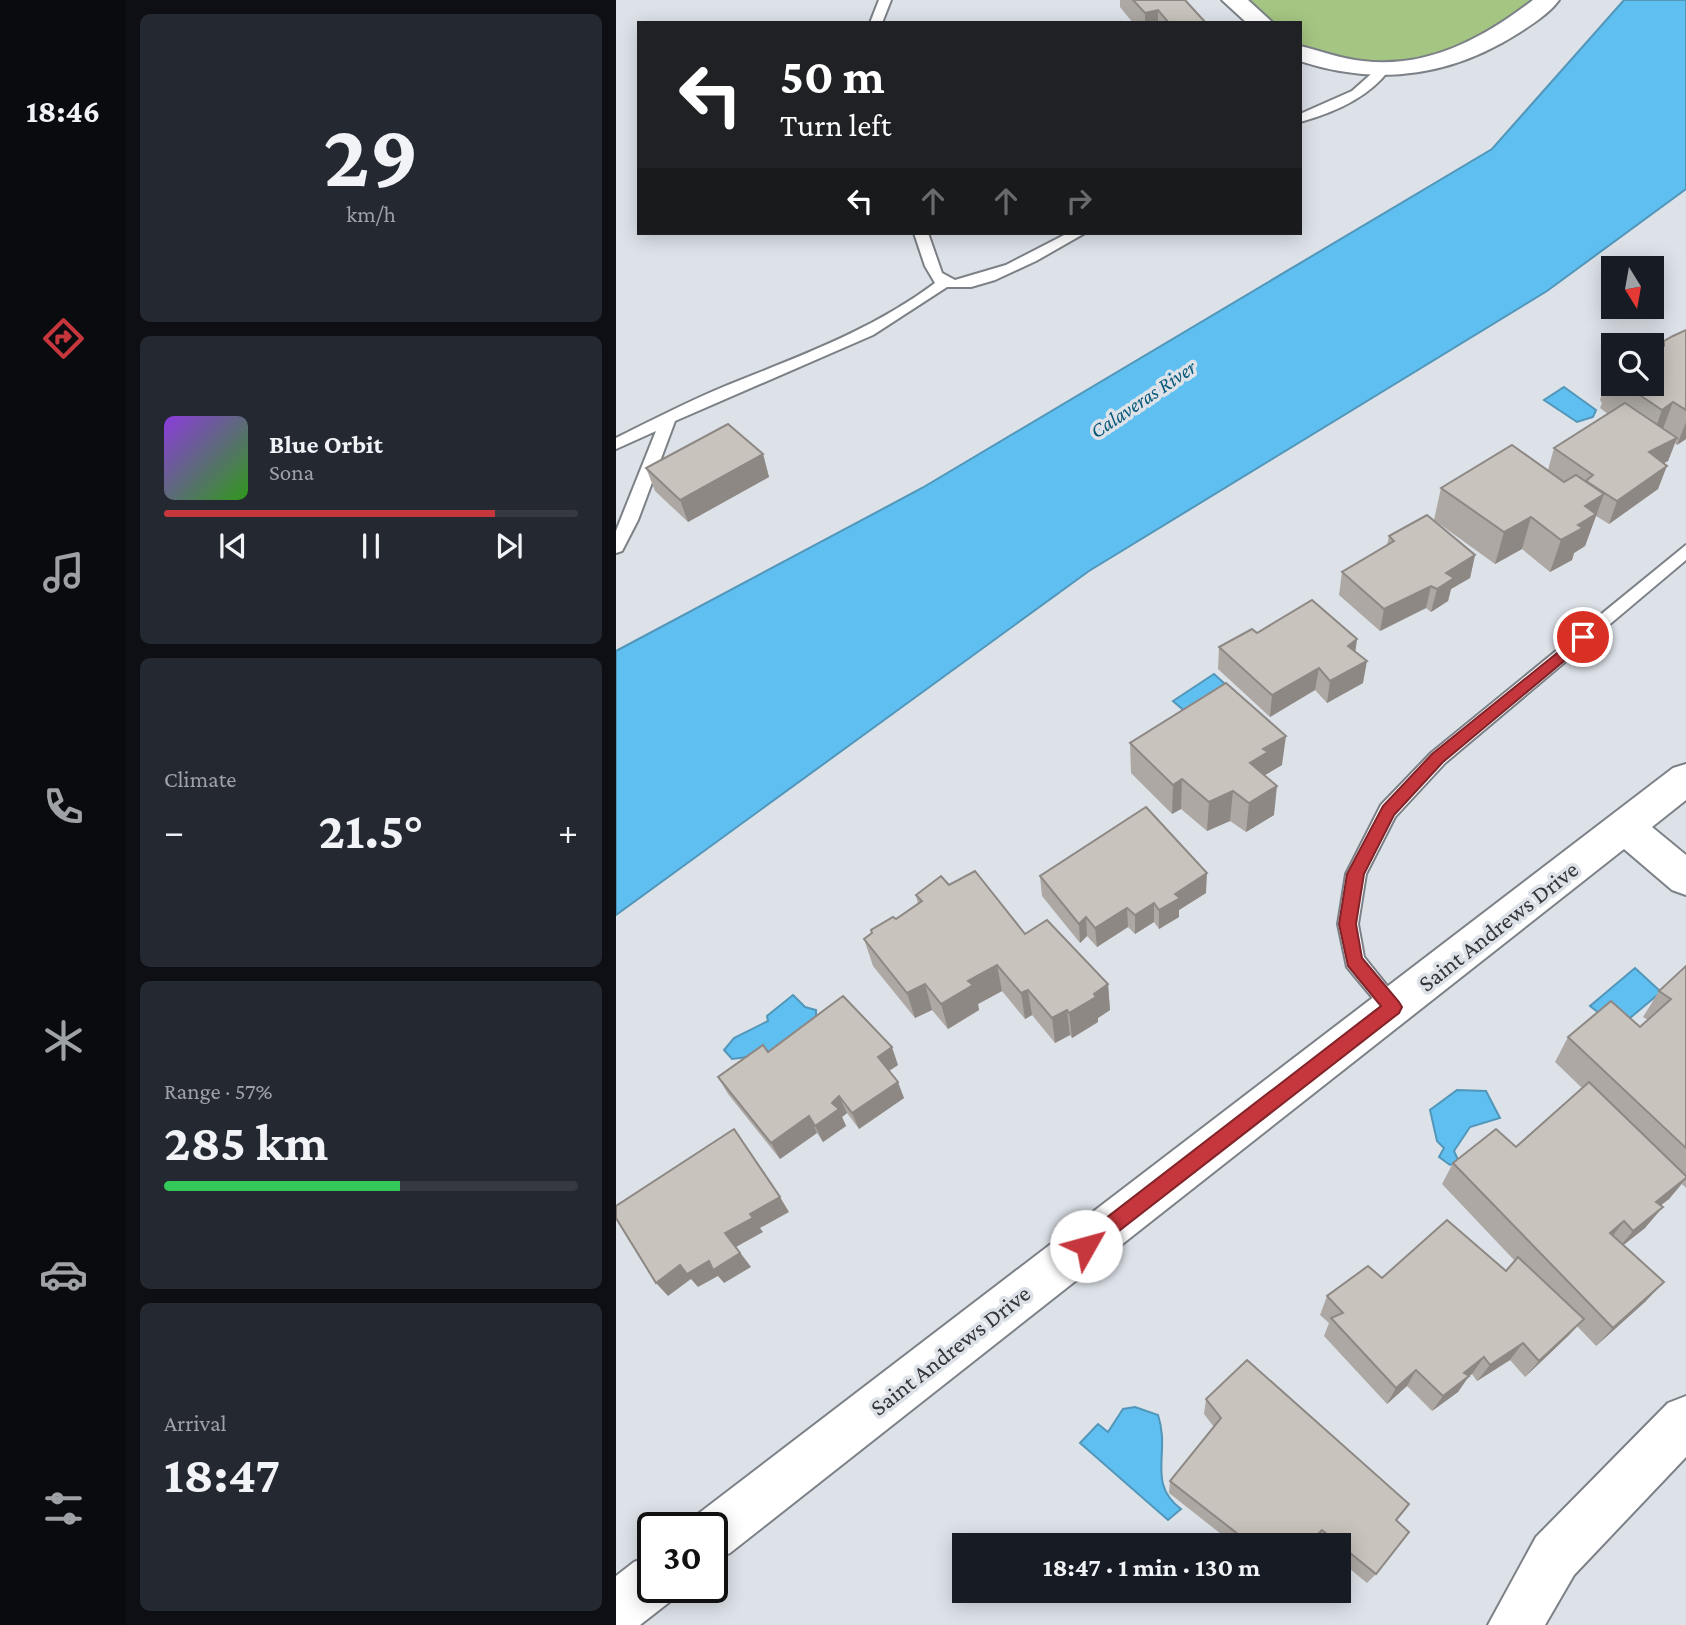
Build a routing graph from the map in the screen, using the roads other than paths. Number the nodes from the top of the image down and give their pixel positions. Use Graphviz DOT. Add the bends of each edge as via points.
graph roads {
  1 [pos="885,0"];
  2 [pos="1234,0"];
  3 [pos="1547,0"];
  4 [pos="877,21"];
  5 [pos="1259,21"];
  6 [pos="1302,53"];
  7 [pos="1383,70"];
  8 [pos="1302,117"];
  9 [pos="922,235"];
  10 [pos="1074,235"];
  11 [pos="944,283"];
  12 [pos="668,420"];
  13 [pos="616,444"];
  14 [pos="616,547"];
  15 [pos="1686,551"];
  16 [pos="1686,779"];
  17 [pos="1625,827"];
  18 [pos="1686,878"];
  19 [pos="1393,1007"];
  20 [pos="1686,1421"];
  21 [pos="728,1523"];
  22 [pos="637,1594"];
  23 [pos="616,1610"];
  24 [pos="1515,1625"];
  1 -- 4 [label="lane"];
  2 -- 5 [label="street"];
  3 -- 7 [label="street" via="1515,25 1463,53 1405,70"];
  6 -- 7 [label="street" via="1355,70"];
  7 -- 8 [label="lane" via="1356,93"];
  9 -- 11 [label="lane" via="936,275"];
  10 -- 11 [label="lane" via="978,280"];
  11 -- 12 [label="lane" via="915,307 850,341"];
  12 -- 13 [label="lane"];
  12 -- 14 [label="lane"];
  15 -- 19 [label="lane" via="1438,758 1388,811 1356,874 1348,924 1354,961"];
  16 -- 17 [label="street, Saint Andrews Drive"];
  17 -- 18 [label="street"];
  17 -- 19 [label="street, Saint Andrews Drive"];
  19 -- 21 [label="street, Saint Andrews Drive"];
  20 -- 24 [label="street" via="1555,1556"];
  22 -- 23 [label="street"];
}
